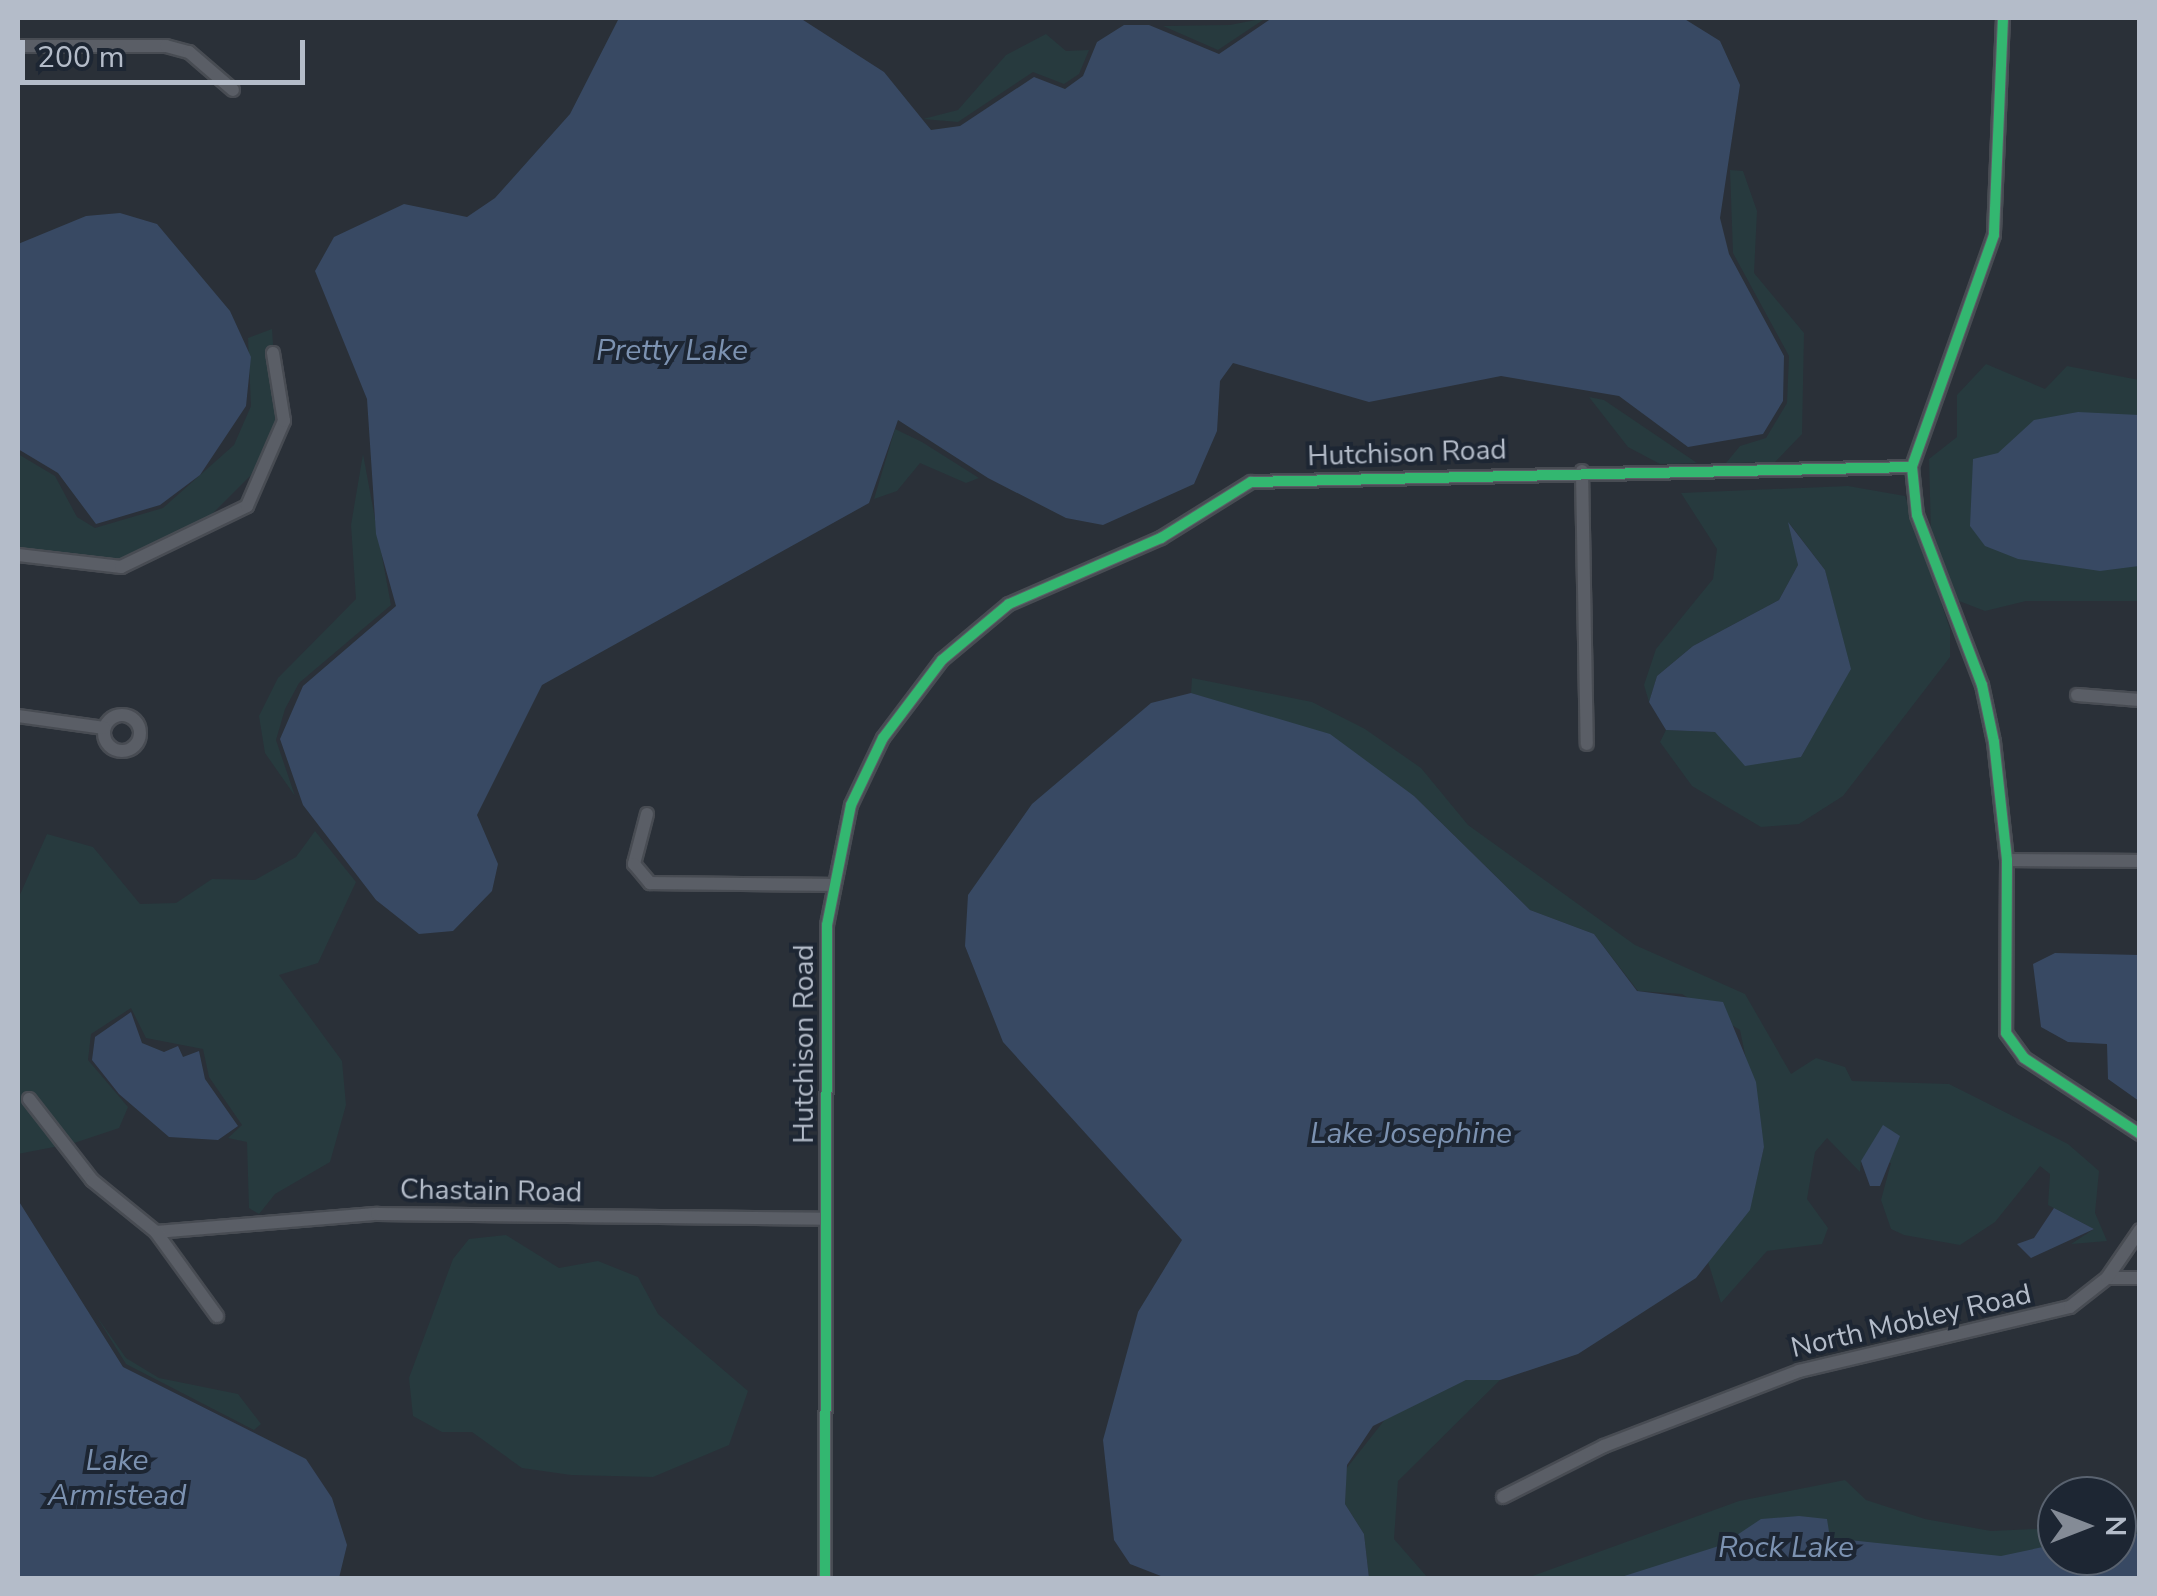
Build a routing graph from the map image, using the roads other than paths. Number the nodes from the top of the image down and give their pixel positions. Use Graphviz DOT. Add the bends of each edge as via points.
graph roads {
  1 [pos="2004,18"];
  2 [pos="18,46"];
  3 [pos="233,90"];
  4 [pos="272,352"];
  5 [pos="1912,467"];
  6 [pos="1582,470"];
  7 [pos="18,555"];
  8 [pos="2077,695"];
  9 [pos="2140,700"];
  10 [pos="18,716"];
  11 [pos="104,728"];
  12 [pos="1587,744"];
  13 [pos="648,814"];
  14 [pos="2007,860"];
  15 [pos="2140,861"];
  16 [pos="834,885"];
  17 [pos="30,1099"];
  18 [pos="2140,1134"];
  19 [pos="826,1219"];
  20 [pos="2140,1230"];
  21 [pos="156,1232"];
  22 [pos="2107,1278"];
  23 [pos="2140,1278"];
  24 [pos="217,1316"];
  25 [pos="1504,1498"];
  26 [pos="826,1578"];
  1 -- 5 [label="street" via="1994,235"];
  2 -- 3 [label="street" via="166,46 188,52"];
  4 -- 7 [label="street" via="284,421 247,506 122,567"];
  5 -- 6 [label="street, Hutchison Road"];
  5 -- 14 [label="street" via="1916,514 1982,684"];
  6 -- 12 [label="street"];
  6 -- 16 [label="street, Hutchison Road" via="1252,482 1161,538 1008,604 942,660 883,738 850,805"];
  8 -- 9 [label="street"];
  10 -- 11 [label="street"];
  13 -- 16 [label="street" via="634,864 650,883"];
  14 -- 15 [label="street"];
  14 -- 18 [label="street" via="2006,1033 2024,1058"];
  16 -- 19 [label="street, Hutchison Road"];
  17 -- 21 [label="street" via="92,1180"];
  19 -- 21 [label="street, Chastain Road" via="377,1214"];
  19 -- 26 [label="street, Hutchison Road"];
  20 -- 22 [label="street, North Mobley Road"];
  21 -- 24 [label="street"];
  22 -- 23 [label="street"];
  22 -- 25 [label="street, North Mobley Road" via="2043,1316 1798,1371 1604,1446"];
}
